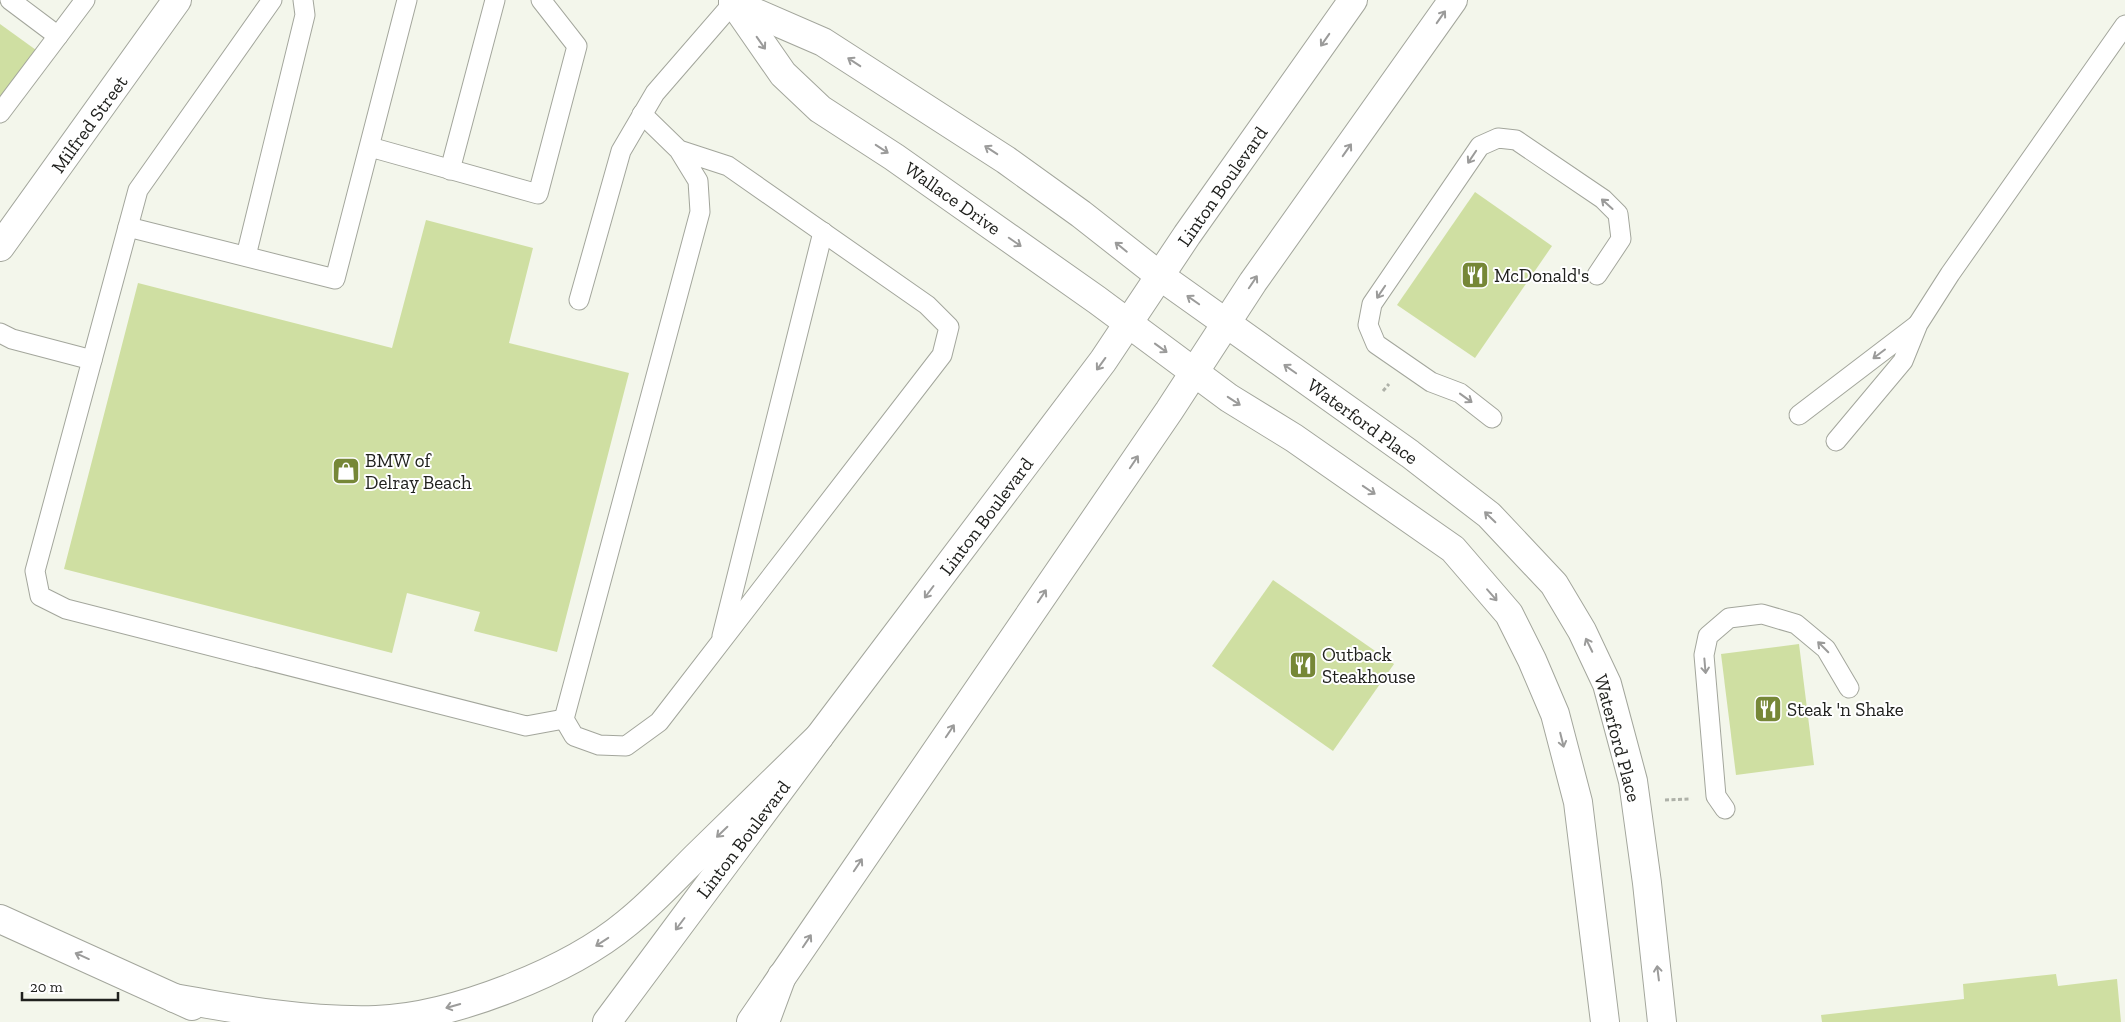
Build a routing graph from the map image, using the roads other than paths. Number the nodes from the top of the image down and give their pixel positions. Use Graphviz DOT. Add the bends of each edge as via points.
graph roads {
  1 [pos="10,0"];
  2 [pos="85,0"];
  3 [pos="272,0"];
  4 [pos="302,0"];
  5 [pos="406,0"];
  6 [pos="495,0"];
  7 [pos="541,0"];
  8 [pos="1353,0"];
  9 [pos="1453,0"];
  10 [pos="732,1"];
  11 [pos="169,3"];
  12 [pos="2125,25"];
  13 [pos="58,36"];
  14 [pos="0,113"];
  15 [pos="642,114"];
  16 [pos="370,147"];
  17 [pos="679,150"];
  18 [pos="450,170"];
  19 [pos="128,227"];
  20 [pos="823,232"];
  21 [pos="0,247"];
  22 [pos="246,256"];
  23 [pos="1597,275"];
  24 [pos="1160,276"];
  25 [pos="579,300"];
  26 [pos="1226,323"];
  27 [pos="1128,324"];
  28 [pos="1918,324"];
  29 [pos="0,333"];
  30 [pos="92,360"];
  31 [pos="1194,372"];
  32 [pos="1799,415"];
  33 [pos="1492,418"];
  34 [pos="1836,441"];
  35 [pos="720,644"];
  36 [pos="1849,688"];
  37 [pos="564,720"];
  38 [pos="819,737"];
  39 [pos="1725,809"];
  40 [pos="0,918"];
  41 [pos="782,976"];
  42 [pos="174,998"];
  43 [pos="227,1022"];
  44 [pos="607,1022"];
  45 [pos="751,1022"];
  46 [pos="765,1022"];
  47 [pos="1605,1022"];
  48 [pos="1662,1022"];
  1 -- 13 [label="lane"];
  2 -- 13 [label="lane"];
  3 -- 19 [label="lane" via="138,190"];
  4 -- 22 [label="lane" via="305,15"];
  5 -- 16 [label="lane"];
  6 -- 18 [label="lane"];
  7 -- 18 [label="lane" via="577,46 538,194"];
  8 -- 24 [label="main road, Linton Boulevard, one-way"];
  26 -- 9 [label="main road, one-way"];
  10 -- 15 [label="lane" via="654,93"];
  24 -- 10 [label="main road, one-way" via="1006,160 824,42"];
  10 -- 27 [label="main road, Wallace Drive, one-way" via="782,74 820,109 910,168"];
  11 -- 21 [label="main road, Milfred Street"];
  12 -- 28 [label="lane"];
  13 -- 14 [label="lane"];
  15 -- 17 [label="lane"];
  15 -- 25 [label="lane" via="620,151"];
  16 -- 18 [label="lane"];
  16 -- 22 [label="lane" via="335,279"];
  17 -- 20 [label="lane" via="728,166"];
  17 -- 37 [label="lane" via="698,181 700,212"];
  19 -- 22 [label="lane"];
  19 -- 30 [label="lane"];
  20 -- 35 [label="lane"];
  20 -- 35 [label="lane" via="933,310 949,327 942,355"];
  23 -- 33 [label="lane, one-way" via="1621,239 1618,214 1603,199 1516,140 1498,138 1480,146 1372,304 1368,325 1376,344 1431,382 1460,393"];
  26 -- 24 [label="main road, one-way"];
  24 -- 27 [label="main road, Linton Boulevard"];
  26 -- 31 [label="main road"];
  48 -- 26 [label="main road, Waterford Place, one-way" via="1633,781 1607,684 1582,631 1554,584 1489,515 1410,454"];
  27 -- 31 [label="main road, Wallace Drive, one-way"];
  27 -- 38 [label="main road, Linton Boulevard, one-way"];
  28 -- 32 [label="lane, one-way"];
  28 -- 34 [label="lane" via="1903,361"];
  29 -- 30 [label="lane"];
  30 -- 37 [label="lane" via="34,572 40,596 66,609 526,726"];
  41 -- 31 [label="main road, one-way"];
  31 -- 47 [label="main road, one-way" via="1453,550 1509,614 1555,714 1578,802"];
  35 -- 37 [label="lane" via="659,722 626,746 599,745 574,736"];
  36 -- 39 [label="lane, one-way" via="1826,649 1796,624 1762,614 1729,618 1708,636 1704,655 1716,796"];
  38 -- 42 [label="main road, one-way" via="626,924 589,950 544,974 443,1009 378,1020 264,1014"];
  38 -- 44 [label="main road, Linton Boulevard, one-way"];
  42 -- 40 [label="main road, one-way"];
  41 -- 45 [label="main road"];
  41 -- 46 [label="main road"];
  42 -- 43 [label="main road"];
}
